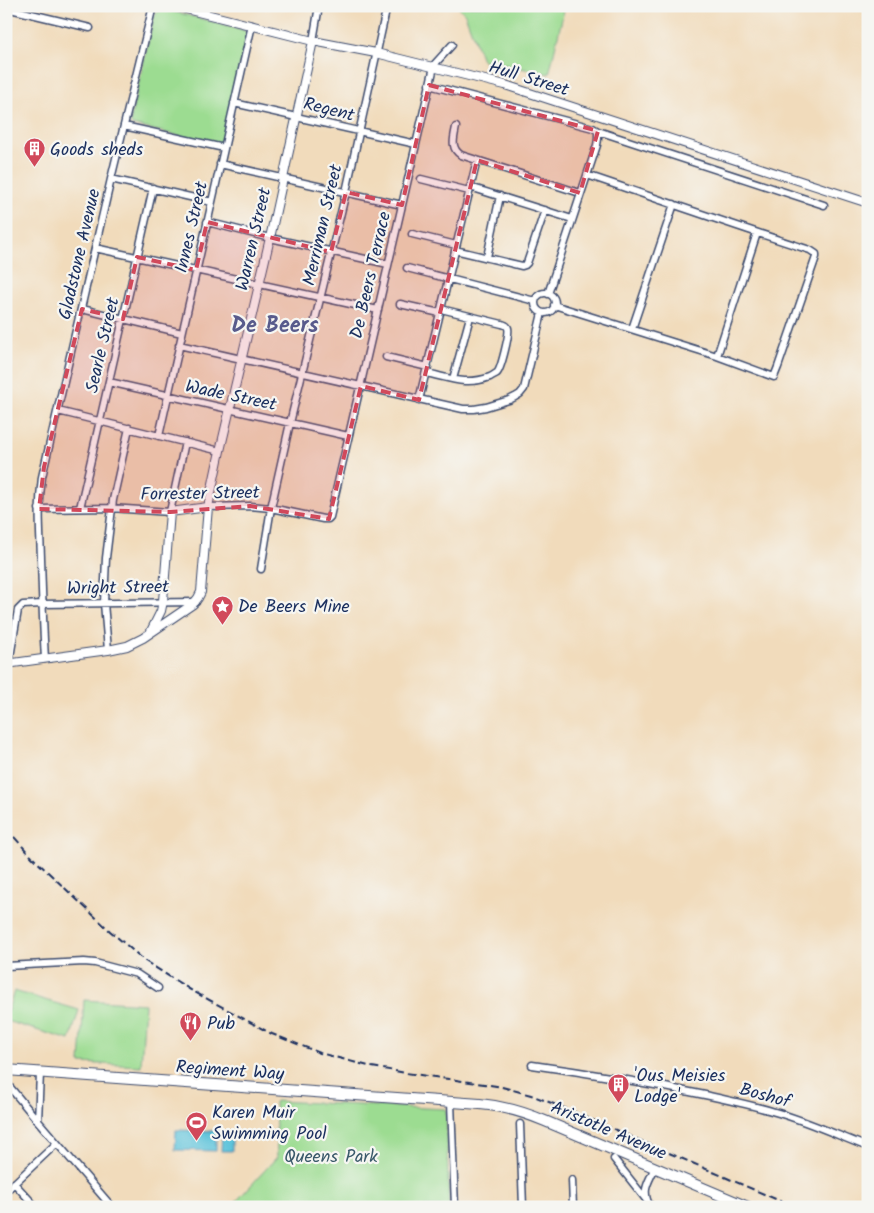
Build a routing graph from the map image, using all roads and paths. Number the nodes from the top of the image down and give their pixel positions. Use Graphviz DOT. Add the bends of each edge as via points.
graph roads {
  1 [pos="153,6"];
  2 [pos="174,6"];
  3 [pos="319,6"];
  4 [pos="387,6"];
  5 [pos="6,8"];
  6 [pos="252,25"];
  7 [pos="90,28"];
  8 [pos="313,41"];
  9 [pos="452,45"];
  10 [pos="376,53"];
  11 [pos="432,67"];
  12 [pos="429,85"];
  13 [pos="234,103"];
  14 [pos="297,117"];
  15 [pos="124,126"];
  16 [pos="456,127"];
  17 [pos="598,131"];
  18 [pos="358,132"];
  19 [pos="416,144"];
  20 [pos="224,148"];
  21 [pos="477,160"];
  22 [pos="220,164"];
  23 [pos="586,175"];
  24 [pos="282,178"];
  25 [pos="111,179"];
  26 [pos="421,179"];
  27 [pos="153,188"];
  28 [pos="470,189"];
  29 [pos="346,192"];
  30 [pos="580,193"];
  31 [pos="500,196"];
  32 [pos="212,202"];
  33 [pos="868,203"];
  34 [pos="674,204"];
  35 [pos="402,205"];
  36 [pos="824,205"];
  37 [pos="544,210"];
  38 [pos="572,219"];
  39 [pos="207,222"];
  40 [pos="757,233"];
  41 [pos="412,234"];
  42 [pos="270,238"];
  43 [pos="456,247"];
  44 [pos="95,248"];
  45 [pos="331,252"];
  46 [pos="137,257"];
  47 [pos="487,257"];
  48 [pos="388,264"];
  49 [pos="407,268"];
  50 [pos="196,270"];
  51 [pos="448,278"];
  52 [pos="259,284"];
  53 [pos="548,294"];
  54 [pos="320,298"];
  55 [pos="535,301"];
  56 [pos="400,304"];
  57 [pos="554,305"];
  58 [pos="82,309"];
  59 [pos="378,310"];
  60 [pos="441,311"];
  61 [pos="542,313"];
  62 [pos="470,317"];
  63 [pos="123,319"];
  64 [pos="632,329"];
  65 [pos="182,333"];
  66 [pos="179,345"];
  67 [pos="717,356"];
  68 [pos="386,357"];
  69 [pos="241,359"];
  70 [pos="427,370"];
  71 [pos="302,373"];
  72 [pos="453,379"];
  73 [pos="109,382"];
  74 [pos="360,386"];
  75 [pos="168,396"];
  76 [pos="419,400"];
  77 [pos="230,409"];
  78 [pos="58,411"];
  79 [pos="100,421"];
  80 [pos="290,423"];
  81 [pos="129,428"];
  82 [pos="159,436"];
  83 [pos="348,436"];
  84 [pos="185,442"];
  85 [pos="220,451"];
  86 [pos="208,506"];
  87 [pos="80,508"];
  88 [pos="112,508"];
  89 [pos="271,508"];
  90 [pos="39,509"];
  91 [pos="170,512"];
  92 [pos="329,518"];
  93 [pos="261,568"];
  94 [pos="163,602"];
  95 [pos="196,602"];
  96 [pos="104,603"];
  97 [pos="42,604"];
  98 [pos="150,633"];
  99 [pos="108,650"];
  100 [pos="45,658"];
  101 [pos="8,664"];
  102 [pos="6,966"];
  103 [pos="158,988"];
  104 [pos="532,1065"];
  105 [pos="6,1070"];
  106 [pos="40,1074"];
  107 [pos="8,1085"];
  108 [pos="39,1098"];
  109 [pos="451,1102"];
  110 [pos="24,1104"];
  111 [pos="38,1121"];
  112 [pos="520,1124"];
  113 [pos="57,1143"];
  114 [pos="868,1148"];
  115 [pos="614,1159"];
  116 [pos="655,1167"];
  117 [pos="572,1180"];
  118 [pos="14,1183"];
  119 [pos="6,1191"];
  120 [pos="649,1204"];
  121 [pos="36,1207"];
  122 [pos="112,1207"];
  123 [pos="455,1207"];
  124 [pos="523,1207"];
  125 [pos="573,1207"];
  126 [pos="748,1207"];
  1 -- 15 [label="street, Gladstone Avenue"];
  2 -- 6 [label="street, Hull Street"];
  3 -- 8 [label="street"];
  4 -- 10 [label="street, Merriman Street"];
  5 -- 7 [label="street"];
  6 -- 8 [label="street, Hull Street"];
  6 -- 13 [label="street, Innes Street"];
  8 -- 10 [label="street, Hull Street"];
  8 -- 14 [label="street, Warren Street"];
  9 -- 11 [label="street"];
  10 -- 11 [label="street, Hull Street"];
  10 -- 18 [label="street, Merriman Street"];
  11 -- 12 [label="street, De Beers Terrace"];
  11 -- 33 [label="street, Hull Street" via="506,84"];
  12 -- 17 [label="street, Hull Street"];
  12 -- 19 [label="street, De Beers Terrace"];
  13 -- 14 [label="street, Regent"];
  13 -- 20 [label="street, Innes Street"];
  14 -- 18 [label="street, Regent"];
  14 -- 24 [label="street, Warren Street"];
  15 -- 20 [label="street"];
  15 -- 25 [label="street, Gladstone Avenue"];
  16 -- 21 [label="street" via="455,150"];
  17 -- 23 [label="street" via="597,145"];
  17 -- 36 [label="street, Hull Street"];
  18 -- 19 [label="street, Regent"];
  18 -- 29 [label="street, Merriman Street"];
  19 -- 35 [label="street, De Beers Terrace"];
  20 -- 22 [label="street, Innes Street"];
  21 -- 28 [label="street"];
  21 -- 30 [label="street"];
  22 -- 24 [label="street"];
  22 -- 32 [label="street, Innes Street"];
  23 -- 30 [label="street"];
  23 -- 34 [label="street"];
  24 -- 29 [label="street"];
  24 -- 42 [label="street, Warren Street"];
  25 -- 27 [label="street"];
  25 -- 44 [label="street, Gladstone Avenue"];
  26 -- 28 [label="street"];
  27 -- 32 [label="street"];
  27 -- 46 [label="street, Searle Street"];
  28 -- 31 [label="street"];
  28 -- 43 [label="street"];
  29 -- 35 [label="street"];
  29 -- 45 [label="street, Merriman Street"];
  30 -- 38 [label="street"];
  31 -- 37 [label="street"];
  31 -- 47 [label="street"];
  32 -- 39 [label="street, Innes Street"];
  34 -- 40 [label="street"];
  34 -- 64 [label="street"];
  35 -- 48 [label="street, De Beers Terrace"];
  37 -- 38 [label="street"];
  37 -- 47 [label="street" via="526,264 522,266"];
  38 -- 53 [label="street"];
  39 -- 42 [label="street"];
  39 -- 50 [label="street, Innes Street"];
  40 -- 67 [label="street"];
  40 -- 67 [label="street" via="810,250 816,257 774,377"];
  41 -- 43 [label="street"];
  42 -- 45 [label="street"];
  42 -- 52 [label="street, Warren Street"];
  43 -- 47 [label="street"];
  43 -- 51 [label="street"];
  44 -- 46 [label="street"];
  44 -- 58 [label="street, Gladstone Avenue"];
  45 -- 48 [label="street"];
  45 -- 54 [label="street, Merriman Street"];
  46 -- 50 [label="street"];
  46 -- 63 [label="street, Searle Street"];
  48 -- 59 [label="street, De Beers Terrace"];
  49 -- 51 [label="street"];
  50 -- 52 [label="street"];
  50 -- 65 [label="street, Innes Street"];
  51 -- 55 [label="street"];
  51 -- 60 [label="street"];
  52 -- 54 [label="street"];
  52 -- 69 [label="street, Warren Street"];
  53 -- 55 [label="street" via="539,295"];
  53 -- 57 [label="street" via="553,297"];
  54 -- 59 [label="street"];
  54 -- 71 [label="street, Merriman Street"];
  55 -- 61 [label="street"];
  56 -- 60 [label="street"];
  57 -- 61 [label="street" via="551,311"];
  57 -- 64 [label="street"];
  58 -- 63 [label="street"];
  58 -- 78 [label="street, Gladstone Avenue"];
  59 -- 74 [label="street, De Beers Terrace"];
  60 -- 62 [label="street"];
  60 -- 70 [label="street"];
  61 -- 76 [label="street" via="524,389 516,397 474,409"];
  62 -- 72 [label="street"];
  62 -- 72 [label="street" via="508,328 500,367 494,375 484,379 466,382"];
  63 -- 65 [label="street"];
  63 -- 73 [label="street, Searle Street"];
  64 -- 67 [label="street"];
  65 -- 66 [label="street, Innes Street"];
  66 -- 69 [label="street"];
  66 -- 75 [label="street, Innes Street"];
  68 -- 70 [label="street"];
  69 -- 71 [label="street"];
  69 -- 77 [label="street, Warren Street"];
  70 -- 72 [label="street"];
  70 -- 76 [label="street"];
  71 -- 74 [label="street"];
  71 -- 80 [label="street, Merriman Street"];
  73 -- 75 [label="street, Wade Street"];
  73 -- 79 [label="street, Searle Street"];
  74 -- 76 [label="street"];
  74 -- 83 [label="street, De Beers Terrace"];
  75 -- 77 [label="street, Wade Street"];
  75 -- 82 [label="street, Innes Street"];
  77 -- 80 [label="street, Wade Street"];
  77 -- 85 [label="street, Warren Street"];
  78 -- 79 [label="street"];
  78 -- 90 [label="street, Gladstone Avenue" via="42,477"];
  79 -- 81 [label="street"];
  79 -- 87 [label="street, Searle Street"];
  80 -- 83 [label="street, Wade Street"];
  80 -- 89 [label="street, Merriman Street"];
  81 -- 82 [label="street"];
  81 -- 88 [label="street"];
  82 -- 84 [label="street"];
  83 -- 92 [label="street, De Beers Terrace"];
  84 -- 85 [label="street"];
  84 -- 91 [label="street"];
  85 -- 86 [label="street, Warren Street"];
  86 -- 89 [label="street, Forrester Street"];
  86 -- 91 [label="street, Forrester Street"];
  86 -- 95 [label="street, Warren Street" via="201,592"];
  87 -- 88 [label="street, Forrester Street"];
  87 -- 90 [label="street, Forrester Street"];
  88 -- 91 [label="street, Forrester Street"];
  88 -- 96 [label="street"];
  89 -- 92 [label="street, Forrester Street" via="323,520"];
  89 -- 93 [label="street, Merriman Street"];
  90 -- 97 [label="street, Gladstone Avenue"];
  91 -- 94 [label="street"];
  94 -- 95 [label="street, Wright Street"];
  94 -- 96 [label="street, Wright Street"];
  94 -- 98 [label="street"];
  95 -- 98 [label="street"];
  96 -- 97 [label="street, Wright Street"];
  96 -- 99 [label="street"];
  97 -- 100 [label="street, Gladstone Avenue"];
  97 -- 101 [label="street, Wright Street" via="23,605 18,610"];
  98 -- 99 [label="street" via="128,646"];
  99 -- 100 [label="street"];
  100 -- 101 [label="street"];
  102 -- 103 [label="street" via="95,963 137,974"];
  104 -- 114 [label="street, Boshof" via="742,1103 803,1121"];
  105 -- 106 [label="main road, Regiment Way"];
  106 -- 108 [label="street"];
  106 -- 109 [label="main road, Regiment Way"];
  107 -- 110 [label="street"];
  108 -- 110 [label="street"];
  108 -- 111 [label="street"];
  109 -- 116 [label="main road, Aristotle Avenue" via="491,1105 523,1112"];
  109 -- 123 [label="street"];
  110 -- 111 [label="street"];
  111 -- 113 [label="street"];
  112 -- 124 [label="street"];
  113 -- 118 [label="street"];
  113 -- 122 [label="street"];
  115 -- 120 [label="street"];
  116 -- 120 [label="street" via="645,1191"];
  116 -- 126 [label="main road, Aristotle Avenue"];
  117 -- 125 [label="street"];
  118 -- 119 [label="street"];
  118 -- 121 [label="street"];
}
